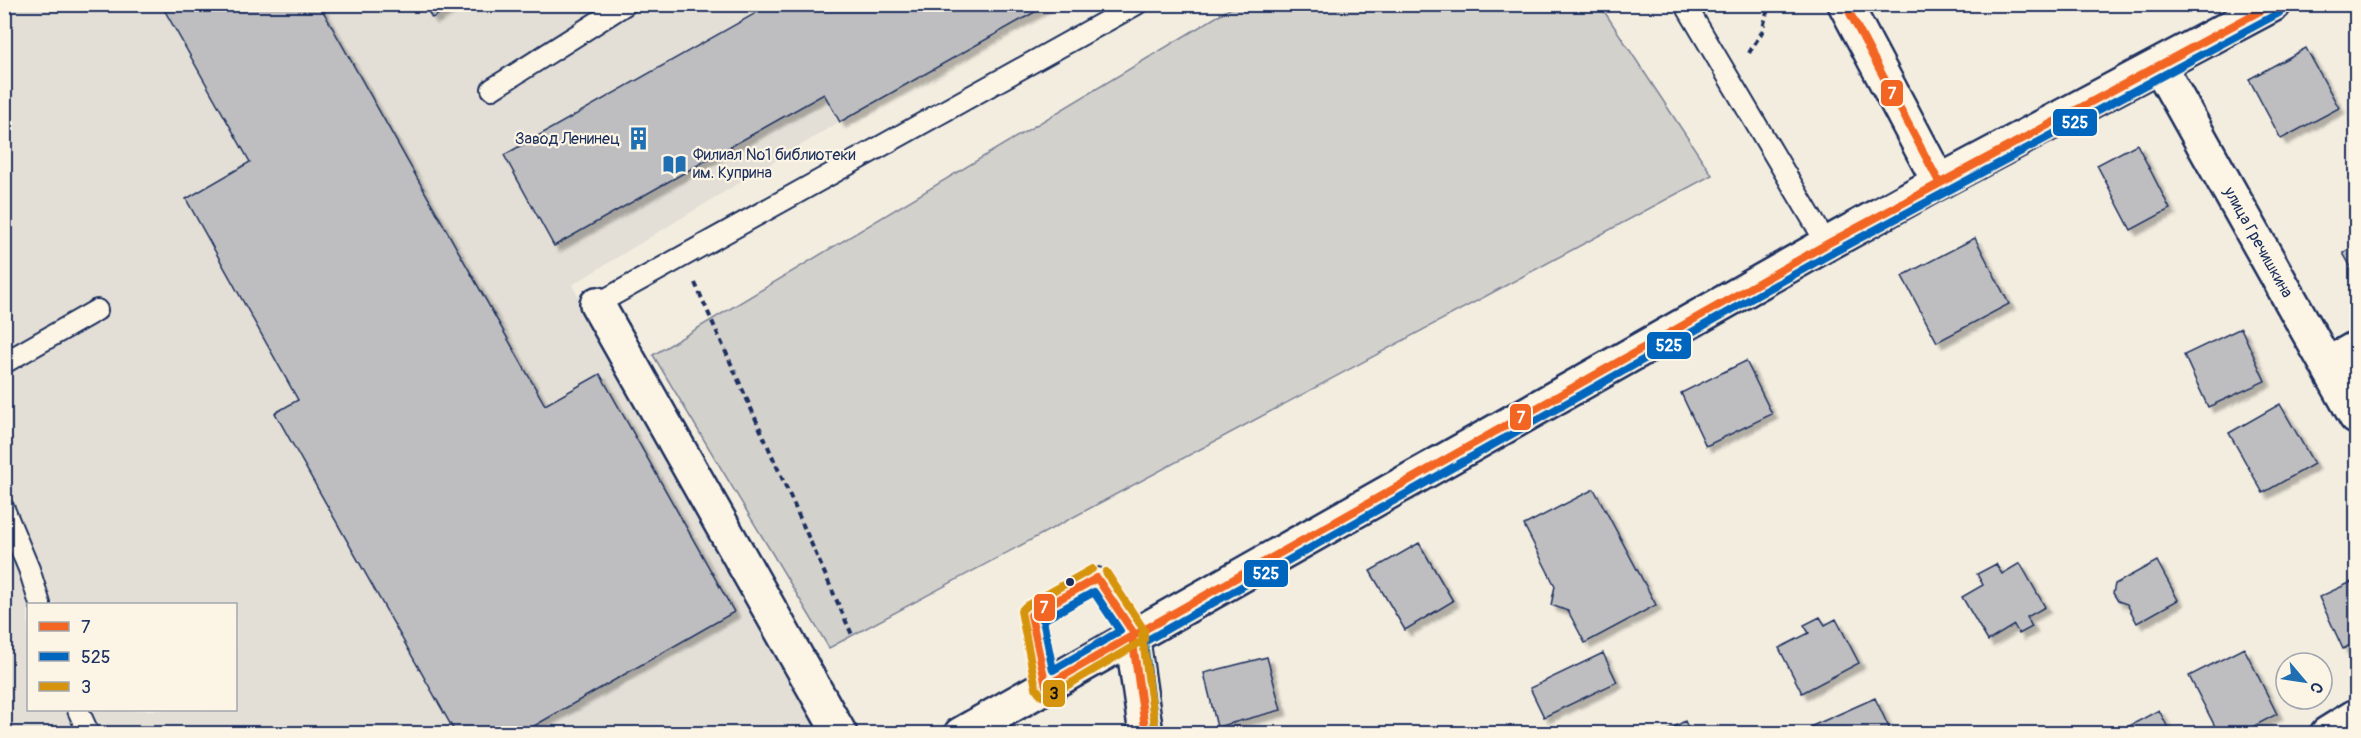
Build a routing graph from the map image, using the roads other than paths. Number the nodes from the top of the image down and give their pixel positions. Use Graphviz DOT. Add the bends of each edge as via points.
graph roads {
  1 [pos="626,4"];
  2 [pos="1137,4"];
  3 [pos="1685,4"];
  4 [pos="1845,4"];
  5 [pos="2274,4"];
  6 [pos="2160,67"];
  7 [pos="492,89"];
  8 [pos="1939,182"];
  9 [pos="1827,244"];
  10 [pos="597,304"];
  11 [pos="97,310"];
  12 [pos="2356,348"];
  13 [pos="4,363"];
  14 [pos="2328,364"];
  15 [pos="2356,417"];
  16 [pos="4,509"];
  17 [pos="40,603"];
  18 [pos="1134,635"];
  19 [pos="1046,686"];
  20 [pos="78,711"];
  21 [pos="2356,716"];
  22 [pos="89,734"];
  23 [pos="840,734"];
  24 [pos="961,734"];
  25 [pos="1146,734"];
  26 [pos="2327,734"];
  1 -- 7 [label="lane"];
  2 -- 10 [label="lane"];
  3 -- 9 [label="lane"];
  4 -- 8 [label="main road"];
  5 -- 6 [label="main road"];
  6 -- 8 [label="main road"];
  6 -- 14 [label="main road, улица Гречишкина"];
  8 -- 9 [label="main road"];
  9 -- 18 [label="main road"];
  10 -- 23 [label="main road"];
  11 -- 13 [label="lane"];
  12 -- 14 [label="main road"];
  14 -- 15 [label="main road, улица Гречишкина"];
  16 -- 17 [label="lane"];
  18 -- 19 [label="main road"];
  18 -- 19 [label="lane" via="1097,578 1031,615"];
  18 -- 25 [label="main road"];
  19 -- 24 [label="main road"];
  20 -- 22 [label="lane"];
  21 -- 26 [label="main road"];
}
